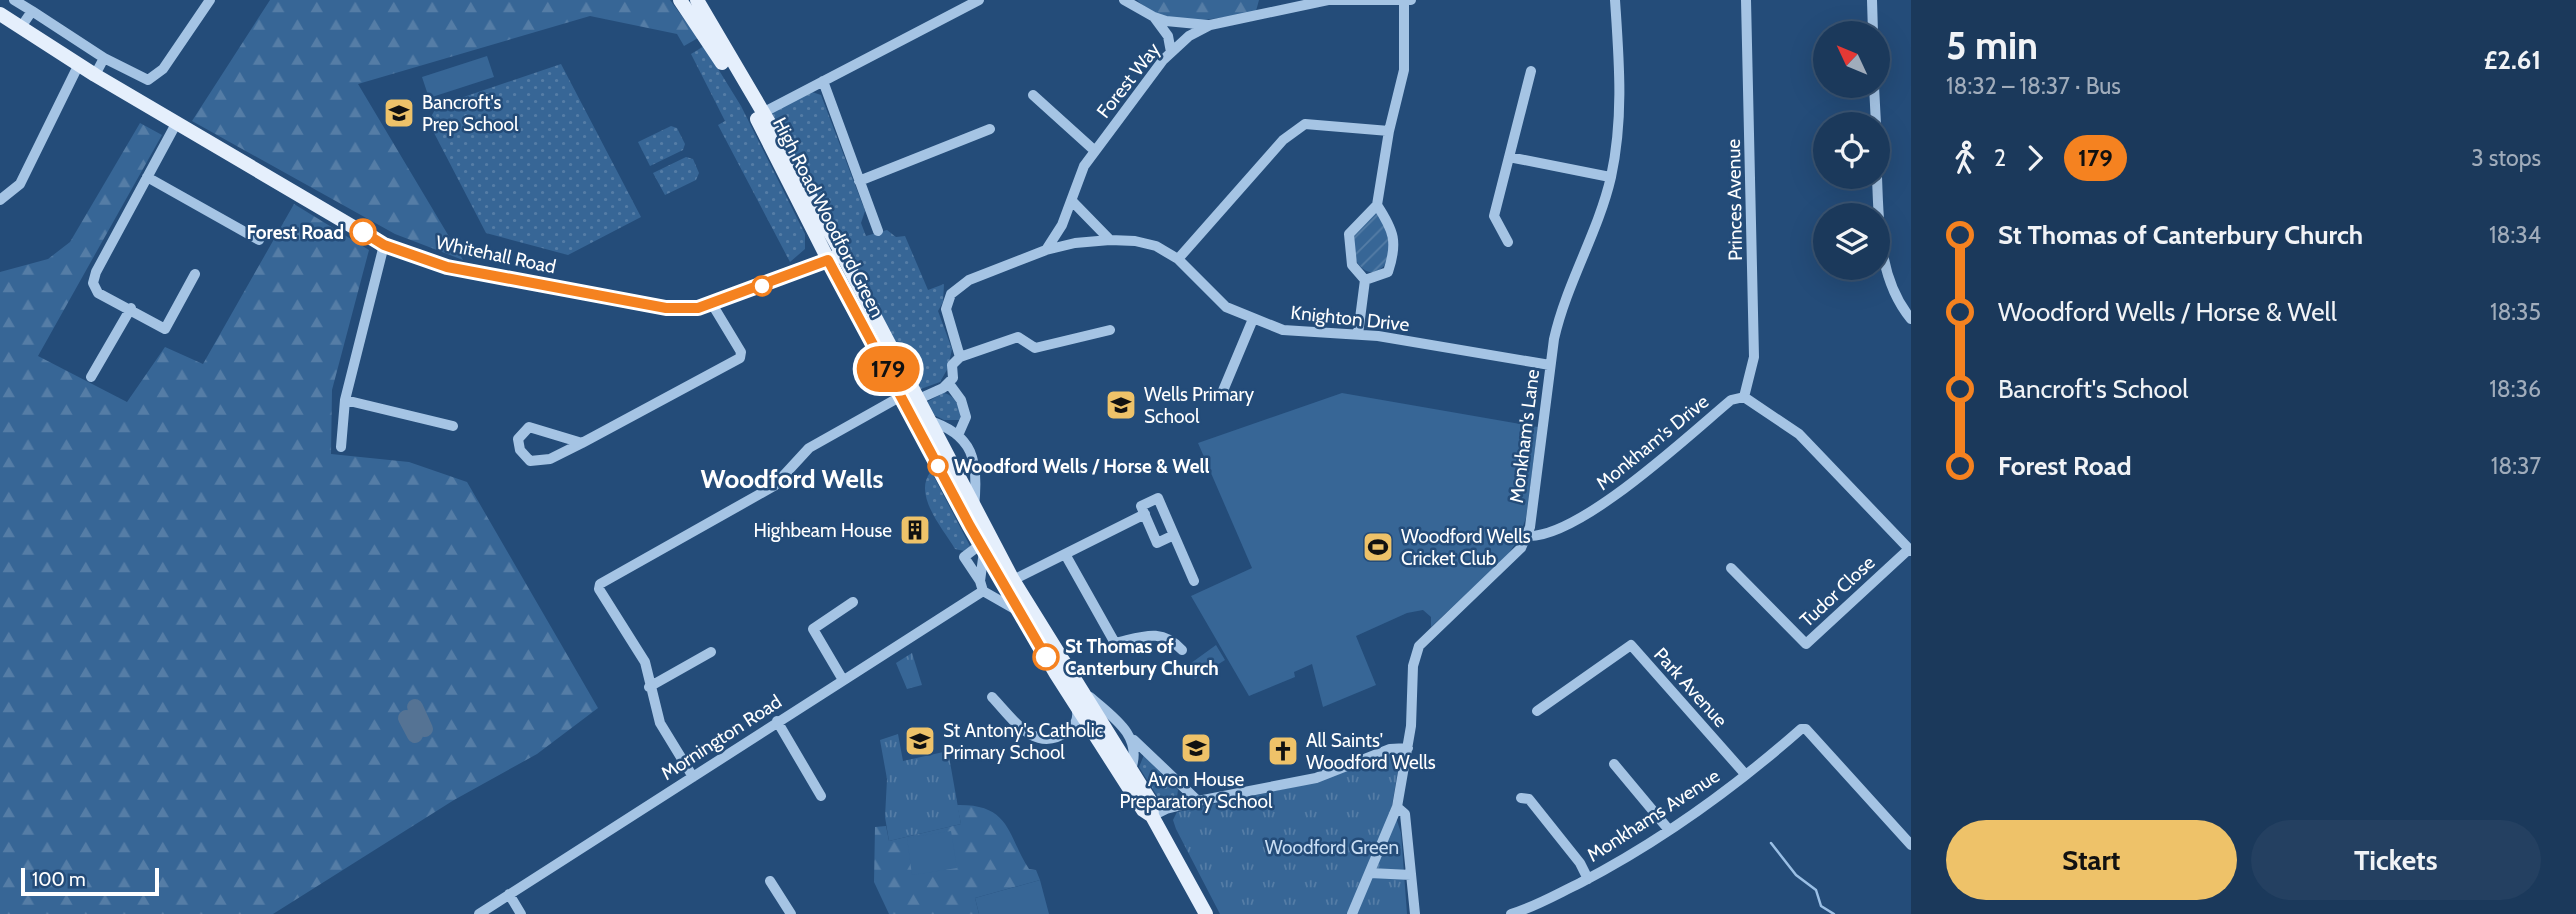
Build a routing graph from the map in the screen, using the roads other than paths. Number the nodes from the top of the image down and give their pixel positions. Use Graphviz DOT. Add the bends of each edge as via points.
graph roads {
  1 [pos="14,0"];
  2 [pos="211,0"];
  3 [pos="680,0"];
  4 [pos="697,0"];
  5 [pos="979,0"];
  6 [pos="1124,0"];
  7 [pos="1615,0"];
  8 [pos="1746,0"];
  9 [pos="1872,0"];
  10 [pos="1407,1"];
  11 [pos="32,11"];
  12 [pos="0,15"];
  13 [pos="1154,17"];
  14 [pos="1873,21"];
  15 [pos="1210,25"];
  16 [pos="21,27"];
  17 [pos="1171,52"];
  18 [pos="104,58"];
  19 [pos="79,64"];
  20 [pos="1531,71"];
  21 [pos="94,75"];
  22 [pos="823,81"];
  23 [pos="1033,95"];
  24 [pos="764,111"];
  25 [pos="177,122"];
  26 [pos="990,129"];
  27 [pos="1388,131"];
  28 [pos="1095,151"];
  29 [pos="1509,157"];
  30 [pos="147,177"];
  31 [pos="1611,177"];
  32 [pos="859,181"];
  33 [pos="1877,189"];
  34 [pos="0,200"];
  35 [pos="1072,201"];
  36 [pos="1377,205"];
  37 [pos="878,231"];
  38 [pos="259,240"];
  39 [pos="1110,240"];
  40 [pos="1508,242"];
  41 [pos="384,245"];
  42 [pos="1046,250"];
  43 [pos="835,257"];
  44 [pos="1178,259"];
  45 [pos="195,274"];
  46 [pos="1365,280"];
  47 [pos="712,304"];
  48 [pos="1907,304"];
  49 [pos="131,308"];
  50 [pos="1911,318"];
  51 [pos="1253,319"];
  52 [pos="1110,330"];
  53 [pos="1358,334"];
  54 [pos="960,357"];
  55 [pos="1550,365"];
  56 [pos="91,377"];
  57 [pos="950,384"];
  58 [pos="1222,393"];
  59 [pos="1744,397"];
  60 [pos="909,398"];
  61 [pos="345,400"];
  62 [pos="927,420"];
  63 [pos="453,426"];
  64 [pos="959,433"];
  65 [pos="582,443"];
  66 [pos="341,447"];
  67 [pos="974,509"];
  68 [pos="1144,514"];
  69 [pos="1174,535"];
  70 [pos="1527,536"];
  71 [pos="982,547"];
  72 [pos="1910,550"];
  73 [pos="1065,554"];
  74 [pos="1731,568"];
  75 [pos="1013,580"];
  76 [pos="1194,581"];
  77 [pos="981,586"];
  78 [pos="853,602"];
  79 [pos="1020,613"];
  80 [pos="1182,650"];
  81 [pos="711,652"];
  82 [pos="843,680"];
  83 [pos="649,687"];
  84 [pos="1075,694"];
  85 [pos="992,697"];
  86 [pos="1537,710"];
  87 [pos="777,721"];
  88 [pos="1068,731"];
  89 [pos="1132,738"];
  90 [pos="1103,748"];
  91 [pos="1408,748"];
  92 [pos="1614,764"];
  93 [pos="1131,769"];
  94 [pos="1745,774"];
  95 [pos="693,777"];
  96 [pos="821,796"];
  97 [pos="1521,798"];
  98 [pos="1198,801"];
  99 [pos="1397,807"];
  100 [pos="1152,817"];
  101 [pos="1668,830"];
  102 [pos="1911,845"];
  103 [pos="1370,873"];
  104 [pos="1411,875"];
  105 [pos="1588,878"];
  106 [pos="770,881"];
  107 [pos="509,894"];
  108 [pos="478,914"];
  109 [pos="521,914"];
  110 [pos="791,914"];
  111 [pos="1206,914"];
  112 [pos="1352,914"];
  113 [pos="1415,914"];
  114 [pos="1511,914"];
  1 -- 11 [label="street"];
  2 -- 18 [label="street" via="163,69 148,80"];
  3 -- 43 [label="main road, High Road Woodford Green" via="757,119"];
  4 -- 24 [label="main road, High Road Woodford Green"];
  5 -- 22 [label="street"];
  6 -- 13 [label="street"];
  7 -- 31 [label="street, Monkham's Lane" via="1621,89"];
  8 -- 59 [label="street, Princes Avenue" via="1754,357"];
  9 -- 14 [label="street"];
  10 -- 15 [label="street, Forest Way" via="1328,0"];
  10 -- 27 [label="street" via="1404,71"];
  11 -- 16 [label="street"];
  11 -- 18 [label="street"];
  12 -- 16 [label="main road, Whitehall Road"];
  13 -- 15 [label="street"];
  13 -- 17 [label="street" via="1168,36"];
  15 -- 17 [label="street, Forest Way"];
  16 -- 19 [label="main road, Whitehall Road"];
  17 -- 28 [label="street, Forest Way"];
  18 -- 21 [label="street"];
  19 -- 21 [label="main road, Whitehall Road"];
  19 -- 34 [label="street" via="20,184"];
  20 -- 29 [label="street"];
  21 -- 25 [label="main road, Whitehall Road"];
  22 -- 24 [label="street"];
  22 -- 32 [label="street"];
  23 -- 28 [label="street"];
  24 -- 43 [label="main road, High Road Woodford Green"];
  25 -- 30 [label="street"];
  25 -- 41 [label="main road, Whitehall Road"];
  26 -- 32 [label="street"];
  27 -- 36 [label="street"];
  27 -- 44 [label="street" via="1305,124 1283,140"];
  28 -- 35 [label="street, Forest Way" via="1084,166"];
  29 -- 31 [label="street"];
  29 -- 40 [label="street" via="1494,216"];
  30 -- 38 [label="street"];
  30 -- 49 [label="street" via="93,283 98,293"];
  31 -- 55 [label="street, Monkham's Lane" via="1561,310"];
  32 -- 37 [label="street"];
  33 -- 48 [label="street" via="1879,239 1886,268"];
  35 -- 39 [label="street"];
  35 -- 42 [label="street, Forest Way"];
  36 -- 46 [label="street" via="1349,234 1352,265"];
  36 -- 46 [label="street" via="1396,249 1388,272"];
  39 -- 42 [label="street, Knighton Drive"];
  39 -- 44 [label="street, Knighton Drive" via="1146,243"];
  41 -- 47 [label="main road, Whitehall Road" via="447,267 666,308"];
  41 -- 61 [label="street"];
  42 -- 54 [label="street, Knighton Drive" via="969,280 951,294 946,309"];
  43 -- 47 [label="main road, Whitehall Road"];
  43 -- 60 [label="main road, High Road Woodford Green"];
  44 -- 51 [label="street, Knighton Drive" via="1226,307"];
  45 -- 49 [label="street" via="165,329"];
  46 -- 53 [label="street"];
  47 -- 65 [label="street" via="741,352 740,358"];
  48 -- 50 [label="street"];
  49 -- 56 [label="street"];
  51 -- 53 [label="street, Knighton Drive" via="1283,330"];
  51 -- 58 [label="street"];
  52 -- 54 [label="street" via="1035,348 1018,337"];
  53 -- 55 [label="street, Knighton Drive"];
  54 -- 57 [label="street" via="952,365"];
  55 -- 70 [label="street, Monkham's Lane"];
  57 -- 60 [label="street"];
  57 -- 64 [label="street" via="966,417"];
  59 -- 70 [label="street, Monkham's Drive" via="1731,400 1598,508 1572,523"];
  59 -- 72 [label="street" via="1799,434"];
  60 -- 62 [label="main road, High Road Woodford Green"];
  60 -- 71 [label="main road, High Road Woodford Green"];
  60 -- 83 [label="street" via="809,448 774,485 600,584 645,662"];
  61 -- 63 [label="street"];
  61 -- 66 [label="street"];
  62 -- 64 [label="street"];
  62 -- 67 [label="main road, High Road Woodford Green"];
  64 -- 67 [label="street" via="974,471"];
  65 -- 65 [label="street" via="550,458 530,461 520,450 518,439 529,427"];
  67 -- 75 [label="main road, High Road Woodford Green"];
  68 -- 69 [label="street" via="1157,543"];
  68 -- 69 [label="street" via="1141,506 1158,498"];
  68 -- 73 [label="street"];
  69 -- 76 [label="street"];
  70 -- 91 [label="street, Monkham's Lane" via="1503,567 1419,646 1413,666"];
  71 -- 77 [label="street"];
  71 -- 77 [label="street" via="964,557"];
  71 -- 79 [label="main road, High Road Woodford Green"];
  72 -- 74 [label="street, Tudor Close" via="1806,644"];
  73 -- 75 [label="street"];
  73 -- 80 [label="street" via="1115,643 1157,635 1172,639"];
  75 -- 84 [label="main road, High Road Woodford Green"];
  77 -- 79 [label="street"];
  77 -- 82 [label="street, Mornington Road"];
  78 -- 82 [label="street" via="813,629"];
  79 -- 84 [label="main road, High Road Woodford Green"];
  81 -- 83 [label="street"];
  82 -- 87 [label="street, Mornington Road"];
  83 -- 95 [label="street" via="660,723"];
  84 -- 88 [label="street" via="1077,716"];
  84 -- 89 [label="street"];
  84 -- 90 [label="main road, High Road Woodford Green"];
  84 -- 93 [label="main road, High Road Woodford Green"];
  85 -- 88 [label="street" via="1031,737 1048,740"];
  86 -- 94 [label="street, Park Avenue" via="1630,645"];
  87 -- 95 [label="street, Mornington Road"];
  87 -- 96 [label="street"];
  88 -- 90 [label="street" via="1088,734"];
  89 -- 93 [label="street" via="1136,748"];
  89 -- 98 [label="street"];
  90 -- 100 [label="main road, High Road Woodford Green"];
  91 -- 98 [label="street" via="1390,749 1316,778"];
  91 -- 99 [label="street, Monkham's Lane"];
  92 -- 101 [label="street"];
  93 -- 100 [label="main road, High Road Woodford Green" via="1151,802"];
  94 -- 101 [label="street, Monkhams Avenue"];
  94 -- 102 [label="street, Monkhams Avenue" via="1804,728"];
  95 -- 107 [label="street, Mornington Road"];
  97 -- 105 [label="street" via="1529,799"];
  98 -- 100 [label="street"];
  99 -- 103 [label="street, Monkham's Lane"];
  99 -- 104 [label="street" via="1405,814"];
  100 -- 111 [label="main road, High Road Woodford Green"];
  101 -- 105 [label="street, Monkhams Avenue"];
  103 -- 104 [label="street"];
  103 -- 112 [label="street, Monkham's Lane"];
  104 -- 113 [label="street"];
  105 -- 114 [label="street, Monkhams Avenue"];
  106 -- 110 [label="street"];
  107 -- 108 [label="street, Mornington Road"];
  107 -- 109 [label="street"];
}
